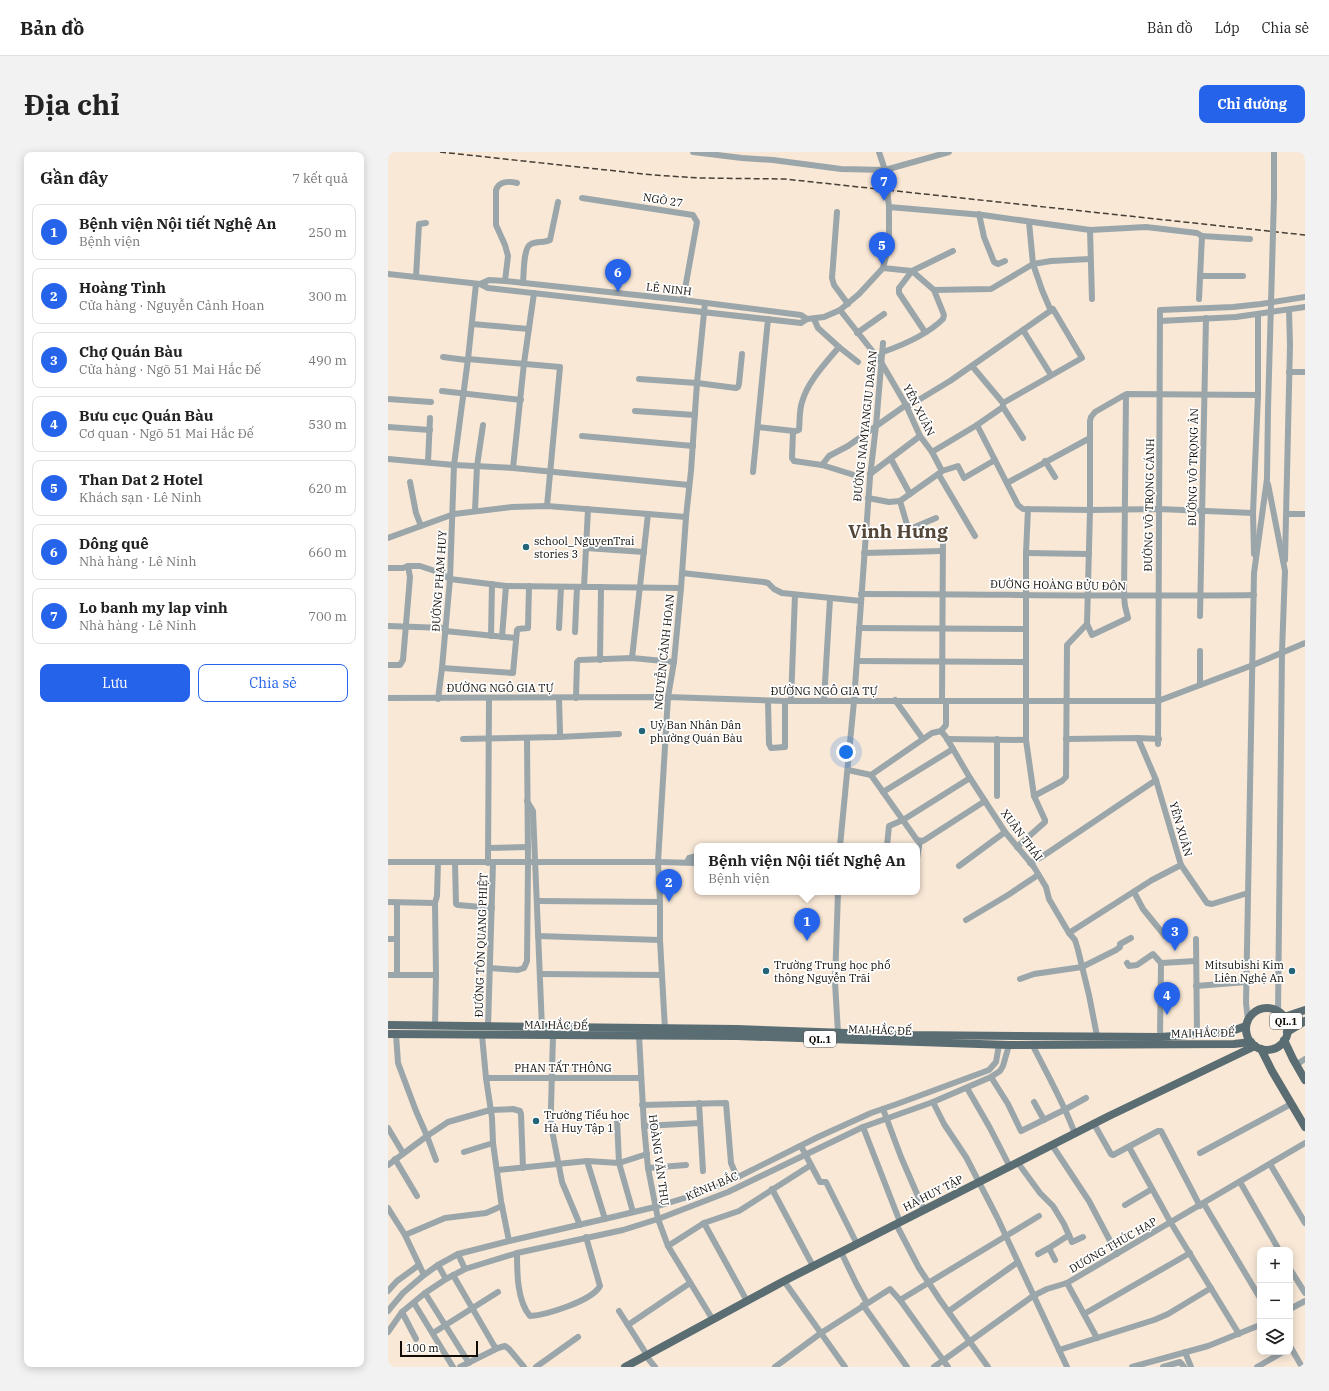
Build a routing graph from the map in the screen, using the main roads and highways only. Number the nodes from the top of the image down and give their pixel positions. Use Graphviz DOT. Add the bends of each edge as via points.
graph roads {
  1 [pos="1305,1010"];
  2 [pos="1281,1014"];
  3 [pos="1305,1021"];
  4 [pos="1247,1023"];
  5 [pos="388,1026"];
  6 [pos="584,1032"];
  7 [pos="737,1033"];
  8 [pos="392,1034"];
  9 [pos="1286,1036"];
  10 [pos="896,1038"];
  11 [pos="1256,1046"];
  12 [pos="1305,1080"];
  13 [pos="1305,1127"];
  14 [pos="625,1367"];
  1 -- 2 [label="main road, QL.1"];
  2 -- 4 [label="main road, QL.1" via="1273,1009 1261,1009 1256,1011"];
  2 -- 9 [label="main road, QL.1" via="1287,1026"];
  3 -- 9 [label="main road, QL.1"];
  4 -- 10 [label="main road, MAI HẮC ĐẾ / QL.1" via="1232,1031 1160,1037"];
  4 -- 11 [label="main road" via="1248,1037"];
  5 -- 6 [label="main road, MAI HẮC ĐẾ / QL.1" via="542,1028"];
  6 -- 7 [label="main road, MAI HẮC ĐẾ / QL.1" via="665,1029"];
  6 -- 7 [label="main road, MAI HẮC ĐẾ / QL.1" via="639,1036"];
  6 -- 8 [label="main road, MAI HẮC ĐẾ / QL.1" via="553,1036"];
  7 -- 10 [label="main road, MAI HẮC ĐẾ / QL.1"];
  7 -- 10 [label="main road, MAI HẮC ĐẾ / QL.1" via="838,1033"];
  9 -- 11 [label="main road, QL.1" via="1278,1047 1272,1049"];
  9 -- 12 [label="main road" via="1296,1065"];
  10 -- 11 [label="main road, MAI HẮC ĐẾ / QL.1" via="1009,1045"];
  11 -- 13 [label="main road"];
  11 -- 14 [label="main road, HÀ HUY TẬP" via="856,1244"];
}
